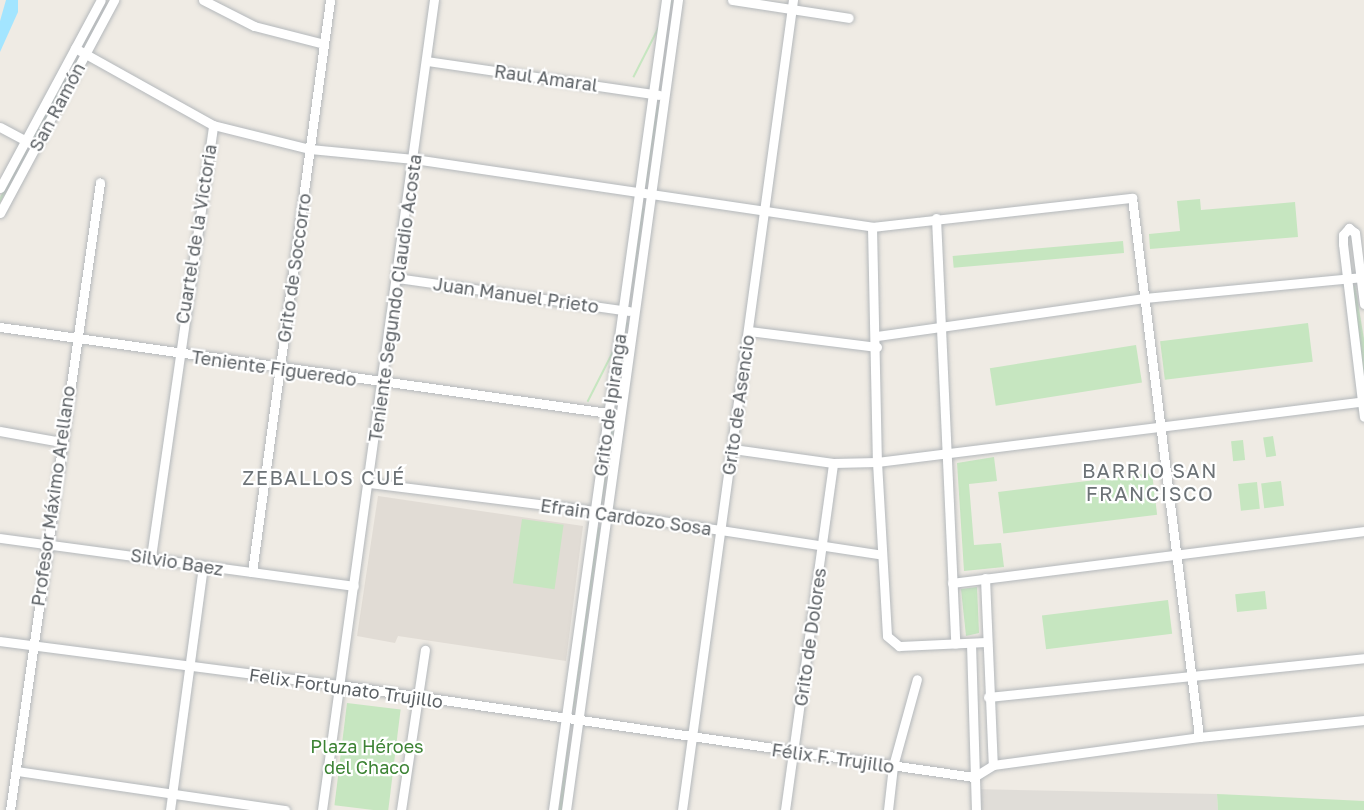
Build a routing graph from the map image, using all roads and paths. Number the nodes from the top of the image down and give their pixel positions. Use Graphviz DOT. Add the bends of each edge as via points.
graph roads {
  1 [pos="101,0"];
  2 [pos="114,0"];
  3 [pos="203,0"];
  4 [pos="330,0"];
  5 [pos="435,0"];
  6 [pos="666,0"];
  7 [pos="678,0"];
  8 [pos="732,0"];
  9 [pos="793,4"];
  10 [pos="849,18"];
  11 [pos="324,44"];
  12 [pos="75,48"];
  13 [pos="86,54"];
  14 [pos="427,61"];
  15 [pos="653,94"];
  16 [pos="664,96"];
  17 [pos="213,125"];
  18 [pos="0,127"];
  19 [pos="25,141"];
  20 [pos="36,147"];
  21 [pos="310,149"];
  22 [pos="414,159"];
  23 [pos="100,182"];
  24 [pos="0,188"];
  25 [pos="639,194"];
  26 [pos="651,197"];
  27 [pos="0,213"];
  28 [pos="765,213"];
  29 [pos="936,218"];
  30 [pos="872,227"];
  31 [pos="1361,276"];
  32 [pos="397,278"];
  33 [pos="1348,278"];
  34 [pos="1144,298"];
  35 [pos="1364,304"];
  36 [pos="624,309"];
  37 [pos="635,312"];
  38 [pos="941,325"];
  39 [pos="0,327"];
  40 [pos="749,332"];
  41 [pos="877,336"];
  42 [pos="76,340"];
  43 [pos="877,347"];
  44 [pos="177,354"];
  45 [pos="280,368"];
  46 [pos="382,383"];
  47 [pos="1363,401"];
  48 [pos="609,413"];
  49 [pos="621,414"];
  50 [pos="1364,417"];
  51 [pos="1159,426"];
  52 [pos="0,431"];
  53 [pos="61,442"];
  54 [pos="733,449"];
  55 [pos="946,454"];
  56 [pos="878,462"];
  57 [pos="833,463"];
  58 [pos="370,483"];
  59 [pos="596,511"];
  60 [pos="607,513"];
  61 [pos="720,530"];
  62 [pos="1364,531"];
  63 [pos="0,537"];
  64 [pos="46,544"];
  65 [pos="822,549"];
  66 [pos="882,555"];
  67 [pos="1174,555"];
  68 [pos="151,557"];
  69 [pos="203,567"];
  70 [pos="252,572"];
  71 [pos="985,578"];
  72 [pos="952,583"];
  73 [pos="354,586"];
  74 [pos="0,641"];
  75 [pos="987,642"];
  76 [pos="971,643"];
  77 [pos="955,644"];
  78 [pos="31,645"];
  79 [pos="425,650"];
  80 [pos="1364,658"];
  81 [pos="191,668"];
  82 [pos="1190,674"];
  83 [pos="917,679"];
  84 [pos="340,685"];
  85 [pos="988,697"];
  86 [pos="416,698"];
  87 [pos="566,719"];
  88 [pos="1364,720"];
  89 [pos="578,721"];
  90 [pos="1199,737"];
  91 [pos="692,738"];
  92 [pos="793,752"];
  93 [pos="993,765"];
  94 [pos="893,766"];
  95 [pos="17,771"];
  96 [pos="974,777"];
  97 [pos="173,792"];
  98 [pos="10,810"];
  99 [pos="170,810"];
  100 [pos="285,810"];
  101 [pos="322,810"];
  102 [pos="401,810"];
  103 [pos="553,810"];
  104 [pos="566,810"];
  105 [pos="681,810"];
  106 [pos="785,810"];
  107 [pos="888,810"];
  108 [pos="976,810"];
  1 -- 12 [label="street, San Ramón"];
  2 -- 13 [label="street, San Ramón"];
  3 -- 11 [label="street" via="254,26"];
  4 -- 11 [label="street, Grito de Soccorro"];
  5 -- 14 [label="street, Teniente Segundo Claudio Acosta"];
  6 -- 15 [label="street, Grito de Ipiranga"];
  7 -- 16 [label="street, Grito de Ipiranga"];
  8 -- 9 [label="street"];
  9 -- 10 [label="street"];
  9 -- 28 [label="street, Grito de Asencio"];
  11 -- 21 [label="street, Grito de Soccorro"];
  12 -- 13 [label="street"];
  12 -- 19 [label="street, San Ramón"];
  13 -- 17 [label="street"];
  13 -- 20 [label="street, San Ramón"];
  14 -- 15 [label="street, Raul Amaral"];
  14 -- 22 [label="street, Teniente Segundo Claudio Acosta"];
  15 -- 16 [label="street, Raul Amaral"];
  15 -- 25 [label="street, Grito de Ipiranga"];
  16 -- 26 [label="street, Grito de Ipiranga"];
  17 -- 21 [label="street"];
  17 -- 44 [label="street, Cuartel de la Victoria"];
  18 -- 19 [label="street"];
  19 -- 20 [label="street"];
  19 -- 24 [label="street, San Ramón"];
  20 -- 27 [label="street, San Ramón"];
  21 -- 22 [label="street"];
  21 -- 45 [label="street, Grito de Soccorro"];
  22 -- 25 [label="street"];
  22 -- 32 [label="street, Teniente Segundo Claudio Acosta"];
  23 -- 42 [label="street, Profesor Máximo Arellano"];
  25 -- 26 [label="street"];
  25 -- 36 [label="street, Grito de Ipiranga"];
  26 -- 28 [label="street"];
  26 -- 37 [label="street, Grito de Ipiranga"];
  28 -- 30 [label="street"];
  28 -- 40 [label="street, Grito de Asencio"];
  29 -- 30 [label="street"];
  29 -- 34 [label="street" via="1132,198"];
  29 -- 38 [label="street"];
  30 -- 41 [label="street"];
  31 -- 33 [label="street"];
  31 -- 33 [label="street" via="1355,233 1348,228 1343,235"];
  31 -- 35 [label="street"];
  32 -- 36 [label="street, Juan Manuel Prieto"];
  32 -- 46 [label="street, Teniente Segundo Claudio Acosta"];
  33 -- 34 [label="street"];
  33 -- 47 [label="street"];
  34 -- 38 [label="street"];
  34 -- 51 [label="street"];
  36 -- 37 [label="street, Juan Manuel Prieto"];
  36 -- 48 [label="street, Grito de Ipiranga"];
  37 -- 49 [label="street, Grito de Ipiranga"];
  38 -- 41 [label="street"];
  38 -- 55 [label="street"];
  39 -- 42 [label="street, Teniente Figueredo"];
  40 -- 43 [label="street"];
  40 -- 54 [label="street, Grito de Asencio"];
  41 -- 43 [label="street"];
  42 -- 44 [label="street, Teniente Figueredo"];
  42 -- 53 [label="street, Profesor Máximo Arellano"];
  43 -- 56 [label="street"];
  44 -- 45 [label="street, Teniente Figueredo"];
  44 -- 68 [label="street, Cuartel de la Victoria"];
  45 -- 46 [label="street, Teniente Figueredo"];
  45 -- 70 [label="street, Grito de Soccorro"];
  46 -- 48 [label="street, Teniente Figueredo"];
  46 -- 58 [label="street, Teniente Segundo Claudio Acosta"];
  47 -- 50 [label="street"];
  47 -- 51 [label="street"];
  48 -- 49 [label="street, Teniente Figueredo"];
  48 -- 59 [label="street, Grito de Ipiranga"];
  49 -- 60 [label="street, Grito de Ipiranga"];
  51 -- 55 [label="street"];
  51 -- 67 [label="street"];
  52 -- 53 [label="street"];
  53 -- 64 [label="street, Profesor Máximo Arellano"];
  54 -- 57 [label="street"];
  54 -- 61 [label="street, Grito de Asencio"];
  55 -- 56 [label="street"];
  55 -- 72 [label="street"];
  56 -- 57 [label="street"];
  56 -- 66 [label="street"];
  57 -- 65 [label="street, Grito de Dolores"];
  58 -- 59 [label="street, Efrain Cardozo Sosa"];
  58 -- 73 [label="street, Teniente Segundo Claudio Acosta"];
  59 -- 60 [label="street, Efrain Cardozo Sosa"];
  59 -- 87 [label="street, Grito de Ipiranga"];
  60 -- 61 [label="street, Efrain Cardozo Sosa"];
  60 -- 89 [label="street, Grito de Ipiranga"];
  61 -- 65 [label="street, Efrain Cardozo Sosa"];
  61 -- 91 [label="street, Grito de Asencio"];
  62 -- 67 [label="street"];
  63 -- 64 [label="street, Silvio Baez"];
  64 -- 68 [label="street, Silvio Baez"];
  64 -- 78 [label="street, Profesor Máximo Arellano"];
  65 -- 66 [label="street, Efrain Cardozo Sosa"];
  65 -- 92 [label="street, Grito de Dolores"];
  66 -- 77 [label="street" via="885,628 891,642 899,646"];
  67 -- 71 [label="street"];
  67 -- 82 [label="street"];
  68 -- 69 [label="street, Silvio Baez"];
  69 -- 70 [label="street, Silvio Baez"];
  69 -- 81 [label="street"];
  70 -- 73 [label="street, Silvio Baez"];
  71 -- 72 [label="street"];
  71 -- 75 [label="street"];
  72 -- 77 [label="street"];
  73 -- 84 [label="street, Teniente Segundo Claudio Acosta"];
  74 -- 78 [label="street, Felix Fortunato Trujillo"];
  75 -- 76 [label="street"];
  75 -- 85 [label="street"];
  76 -- 77 [label="street"];
  76 -- 96 [label="street"];
  78 -- 81 [label="street, Felix Fortunato Trujillo"];
  78 -- 95 [label="street, Profesor Máximo Arellano"];
  79 -- 86 [label="street"];
  80 -- 82 [label="street"];
  81 -- 84 [label="street, Felix Fortunato Trujillo"];
  81 -- 97 [label="street"];
  82 -- 85 [label="street"];
  82 -- 90 [label="street"];
  83 -- 94 [label="street"];
  84 -- 86 [label="street, Felix Fortunato Trujillo"];
  84 -- 101 [label="street, Teniente Segundo Claudio Acosta"];
  85 -- 93 [label="street"];
  86 -- 87 [label="street, Felix Fortunato Trujillo"];
  86 -- 102 [label="street"];
  87 -- 89 [label="street, Felix Fortunato Trujillo"];
  87 -- 103 [label="street, Grito de Ipiranga"];
  88 -- 90 [label="street"];
  89 -- 91 [label="street, Felix Fortunato Trujillo"];
  89 -- 104 [label="street, Grito de Ipiranga"];
  90 -- 93 [label="street"];
  91 -- 92 [label="street, Félix F. Trujillo"];
  91 -- 105 [label="street, Grito de Asencio"];
  92 -- 94 [label="street, Félix F. Trujillo"];
  92 -- 106 [label="street, Grito de Dolores"];
  93 -- 96 [label="street"];
  94 -- 96 [label="street, Félix F. Trujillo"];
  94 -- 107 [label="street"];
  95 -- 97 [label="street"];
  95 -- 98 [label="street, Profesor Máximo Arellano"];
  96 -- 108 [label="street"];
  97 -- 99 [label="street"];
  97 -- 100 [label="street"];
}
